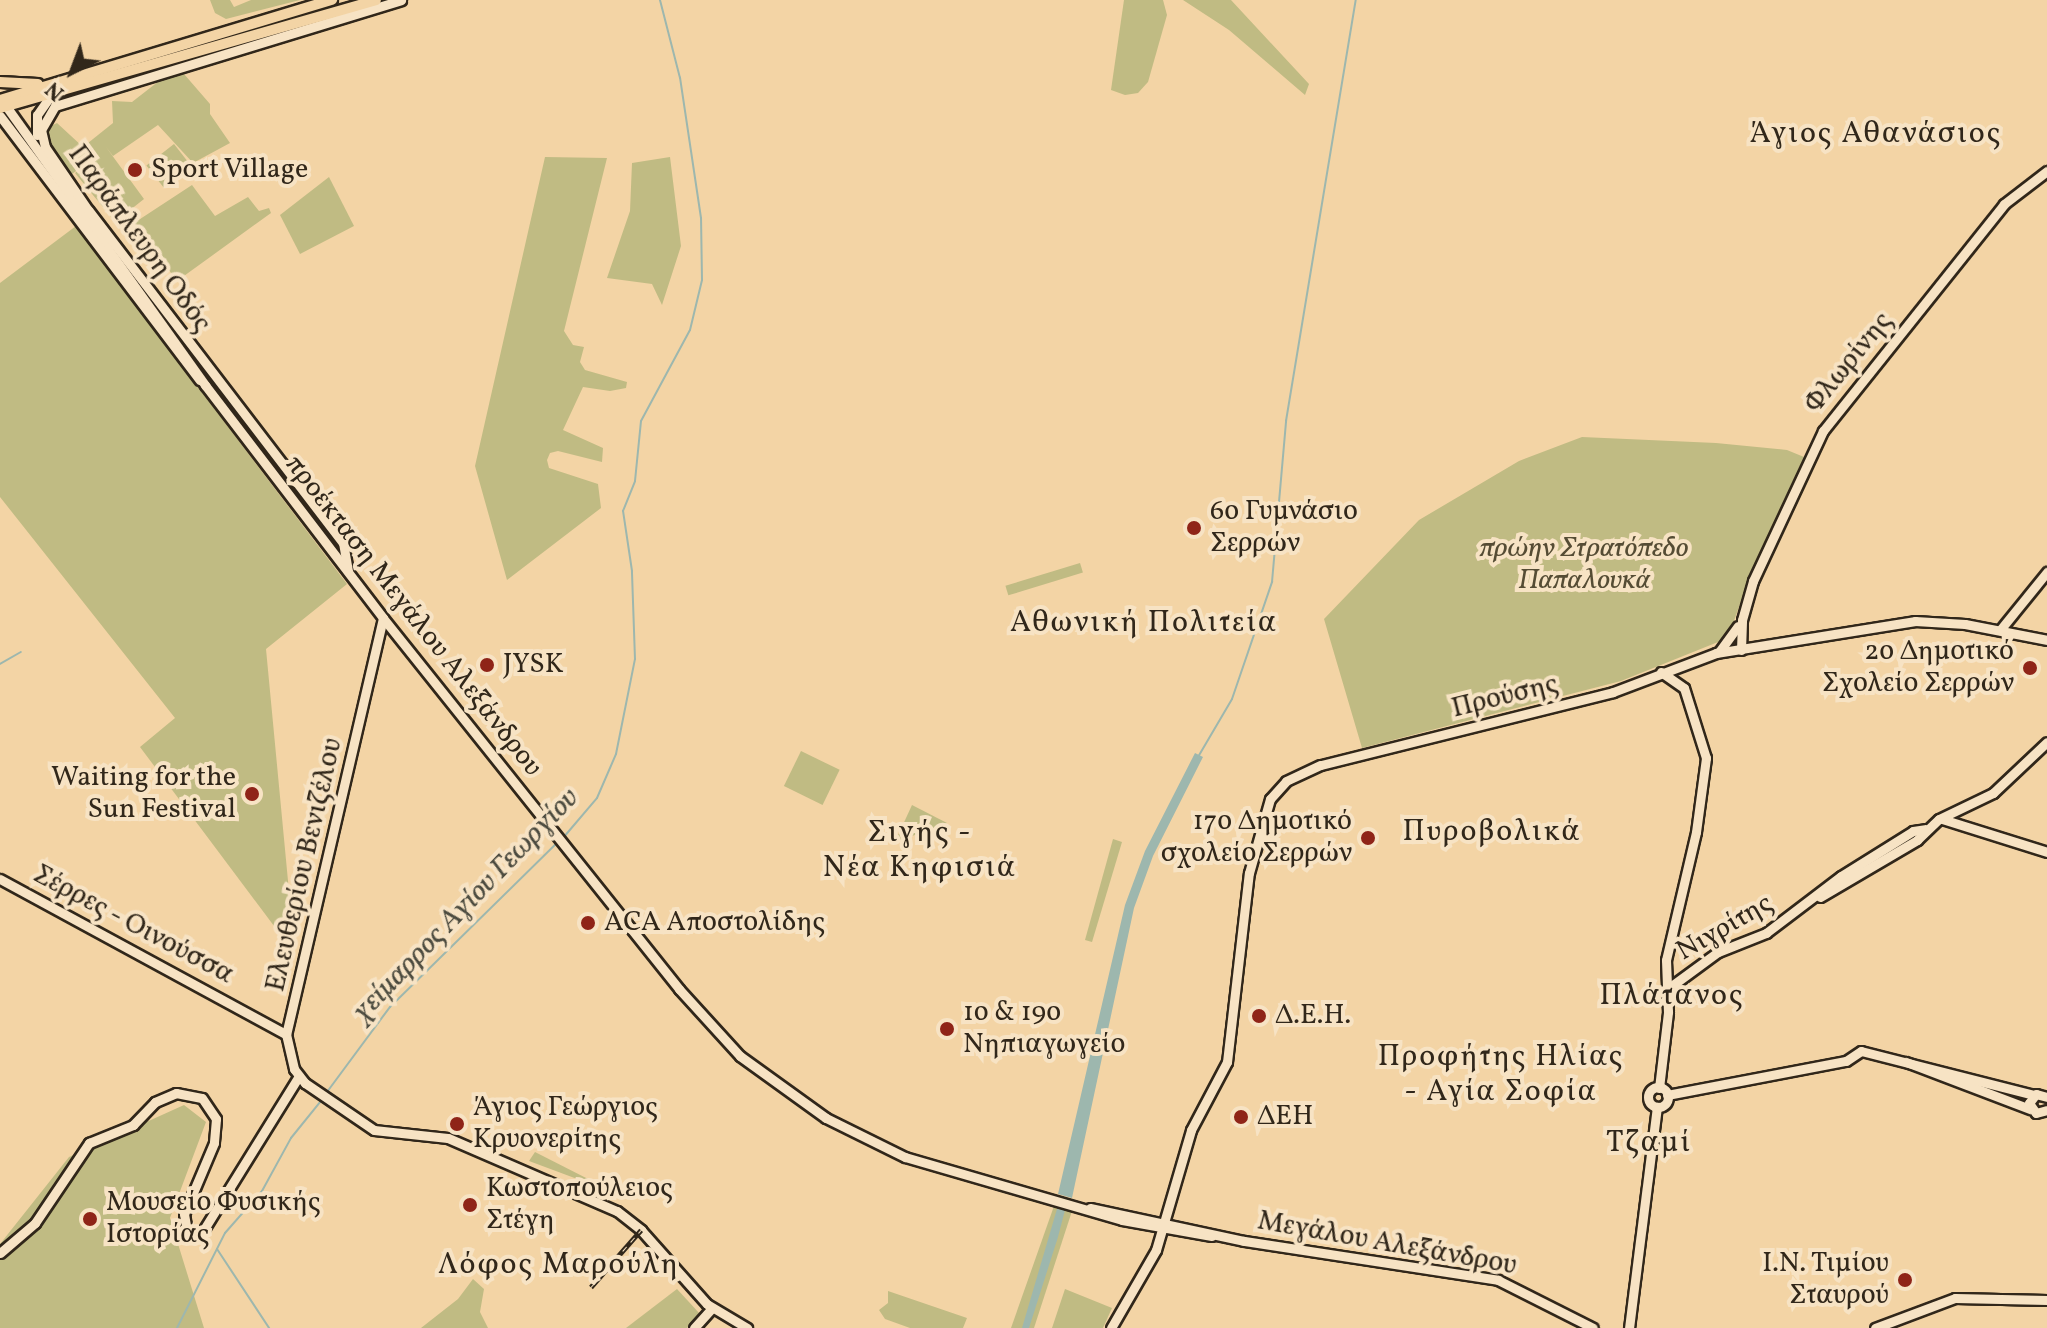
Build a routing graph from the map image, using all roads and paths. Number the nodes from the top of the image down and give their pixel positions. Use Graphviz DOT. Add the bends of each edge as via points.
graph roads {
  1 [pos="332,0"];
  2 [pos="376,0"];
  3 [pos="401,0"];
  4 [pos="210,40"];
  5 [pos="212,58"];
  6 [pos="144,64"];
  7 [pos="0,82"];
  8 [pos="59,82"];
  9 [pos="53,92"];
  10 [pos="1,105"];
  11 [pos="47,165"];
  12 [pos="2047,171"];
  13 [pos="156,313"];
  14 [pos="187,343"];
  15 [pos="205,385"];
  16 [pos="348,572"];
  17 [pos="2047,572"];
  18 [pos="383,618"];
  19 [pos="1742,620"];
  20 [pos="2000,630"];
  21 [pos="2047,640"];
  22 [pos="1741,650"];
  23 [pos="1716,653"];
  24 [pos="1686,661"];
  25 [pos="1661,672"];
  26 [pos="1688,694"];
  27 [pos="2047,742"];
  28 [pos="1942,819"];
  29 [pos="2047,849"];
  30 [pos="0,879"];
  31 [pos="1666,990"];
  32 [pos="286,1034"];
  33 [pos="1903,1060"];
  34 [pos="302,1079"];
  35 [pos="1663,1092"];
  36 [pos="2034,1095"];
  37 [pos="2047,1097"];
  38 [pos="1657,1107"];
  39 [pos="2030,1109"];
  40 [pos="2047,1110"];
  41 [pos="1086,1207"];
  42 [pos="1146,1225"];
  43 [pos="1163,1225"];
  44 [pos="1154,1241"];
  45 [pos="0,1253"];
  46 [pos="1150,1258"];
  47 [pos="2047,1300"];
  48 [pos="712,1308"];
  49 [pos="1586,1326"];
  50 [pos="694,1328"];
  51 [pos="747,1328"];
  52 [pos="1111,1328"];
  53 [pos="1629,1328"];
  54 [pos="1875,1328"];
  1 -- 4 [label="main road"];
  2 -- 4 [label="main road"];
  3 -- 5 [label="main road, Παράπλευρη Οδός"];
  4 -- 6 [label="main road"];
  4 -- 8 [label="main road"];
  5 -- 6 [label="main road"];
  5 -- 14 [label="main road, Παράπλευρη Οδός" via="55,106 46,113 41,130 64,176"];
  6 -- 9 [label="main road"];
  7 -- 8 [label="main road"];
  8 -- 10 [label="main road"];
  9 -- 10 [label="main road"];
  9 -- 11 [label="main road" via="36,119"];
  10 -- 11 [label="main road, προέκταση Μεγάλου Αλεξάνδρου"];
  10 -- 15 [label="main road, προέκταση Μεγάλου Αλεξάνδρου" via="186,367"];
  11 -- 13 [label="main road, προέκταση Μεγάλου Αλεξάνδρου"];
  12 -- 19 [label="main road, Φλωρίνης" via="2007,200 1825,427 1755,575"];
  13 -- 14 [label="main road"];
  13 -- 15 [label="main road, προέκταση Μεγάλου Αλεξάνδρου"];
  14 -- 16 [label="main road, Παράπλευρη Οδός" via="343,543"];
  15 -- 16 [label="main road, προέκταση Μεγάλου Αλεξάνδρου"];
  16 -- 18 [label="main road, προέκταση Μεγάλου Αλεξάνδρου"];
  17 -- 20 [label="main road"];
  18 -- 32 [label="main road, Ελευθερίου Βενιζέλου"];
  18 -- 41 [label="main road, προέκταση Μεγάλου Αλεξάνδρου" via="696,1010 787,1093 890,1151"];
  19 -- 22 [label="main road, Φλωρίνης"];
  19 -- 23 [label="main road, Φλωρίνης"];
  20 -- 21 [label="main road, Προύσης"];
  20 -- 22 [label="main road, Προύσης" via="1904,622"];
  22 -- 23 [label="main road, Προύσης"];
  23 -- 24 [label="main road, Προύσης"];
  24 -- 25 [label="main road, Προύσης"];
  24 -- 26 [label="main road"];
  25 -- 26 [label="main road" via="1676,677"];
  25 -- 43 [label="main road, Προύσης" via="1583,700 1312,768 1283,783 1264,816 1249,873 1227,1062 1191,1130"];
  26 -- 31 [label="main road" via="1705,742 1706,764 1666,960"];
  27 -- 28 [label="main road, Νιγρίτης" via="1998,790"];
  28 -- 29 [label="main road"];
  28 -- 31 [label="main road, Νιγρίτης" via="1917,840 1762,935 1721,949"];
  30 -- 32 [label="main road, Σέρρες - Οινούσσα"];
  31 -- 35 [label="main road"];
  32 -- 34 [label="main road, Ελευθερίου Βενιζέλου"];
  33 -- 35 [label="main road" via="1861,1051 1846,1061"];
  33 -- 36 [label="main road"];
  33 -- 39 [label="main road"];
  34 -- 45 [label="main road" via="203,1233 189,1232 184,1214 214,1143 216,1119 202,1098 176,1093 155,1102 128,1128 89,1143 35,1223"];
  34 -- 48 [label="main road" via="374,1130 445,1137 617,1211"];
  35 -- 38 [label="main road" via="1665,1104"];
  35 -- 38 [label="main road" via="1649,1097"];
  36 -- 37 [label="main road"];
  36 -- 39 [label="main road"];
  38 -- 53 [label="main road"];
  39 -- 40 [label="main road" via="2038,1114"];
  41 -- 42 [label="main road, Μεγάλου Αλεξάνδρου"];
  41 -- 43 [label="main road, Μεγάλου Αλεξάνδρου"];
  42 -- 43 [label="main road, Μεγάλου Αλεξάνδρου"];
  42 -- 44 [label="main road"];
  43 -- 44 [label="main road"];
  43 -- 46 [label="main road"];
  43 -- 49 [label="main road, Μεγάλου Αλεξάνδρου" via="1498,1280"];
  44 -- 46 [label="main road"];
  46 -- 52 [label="main road"];
  47 -- 54 [label="main road" via="1955,1298"];
  48 -- 50 [label="main road"];
  48 -- 51 [label="main road"];
}
